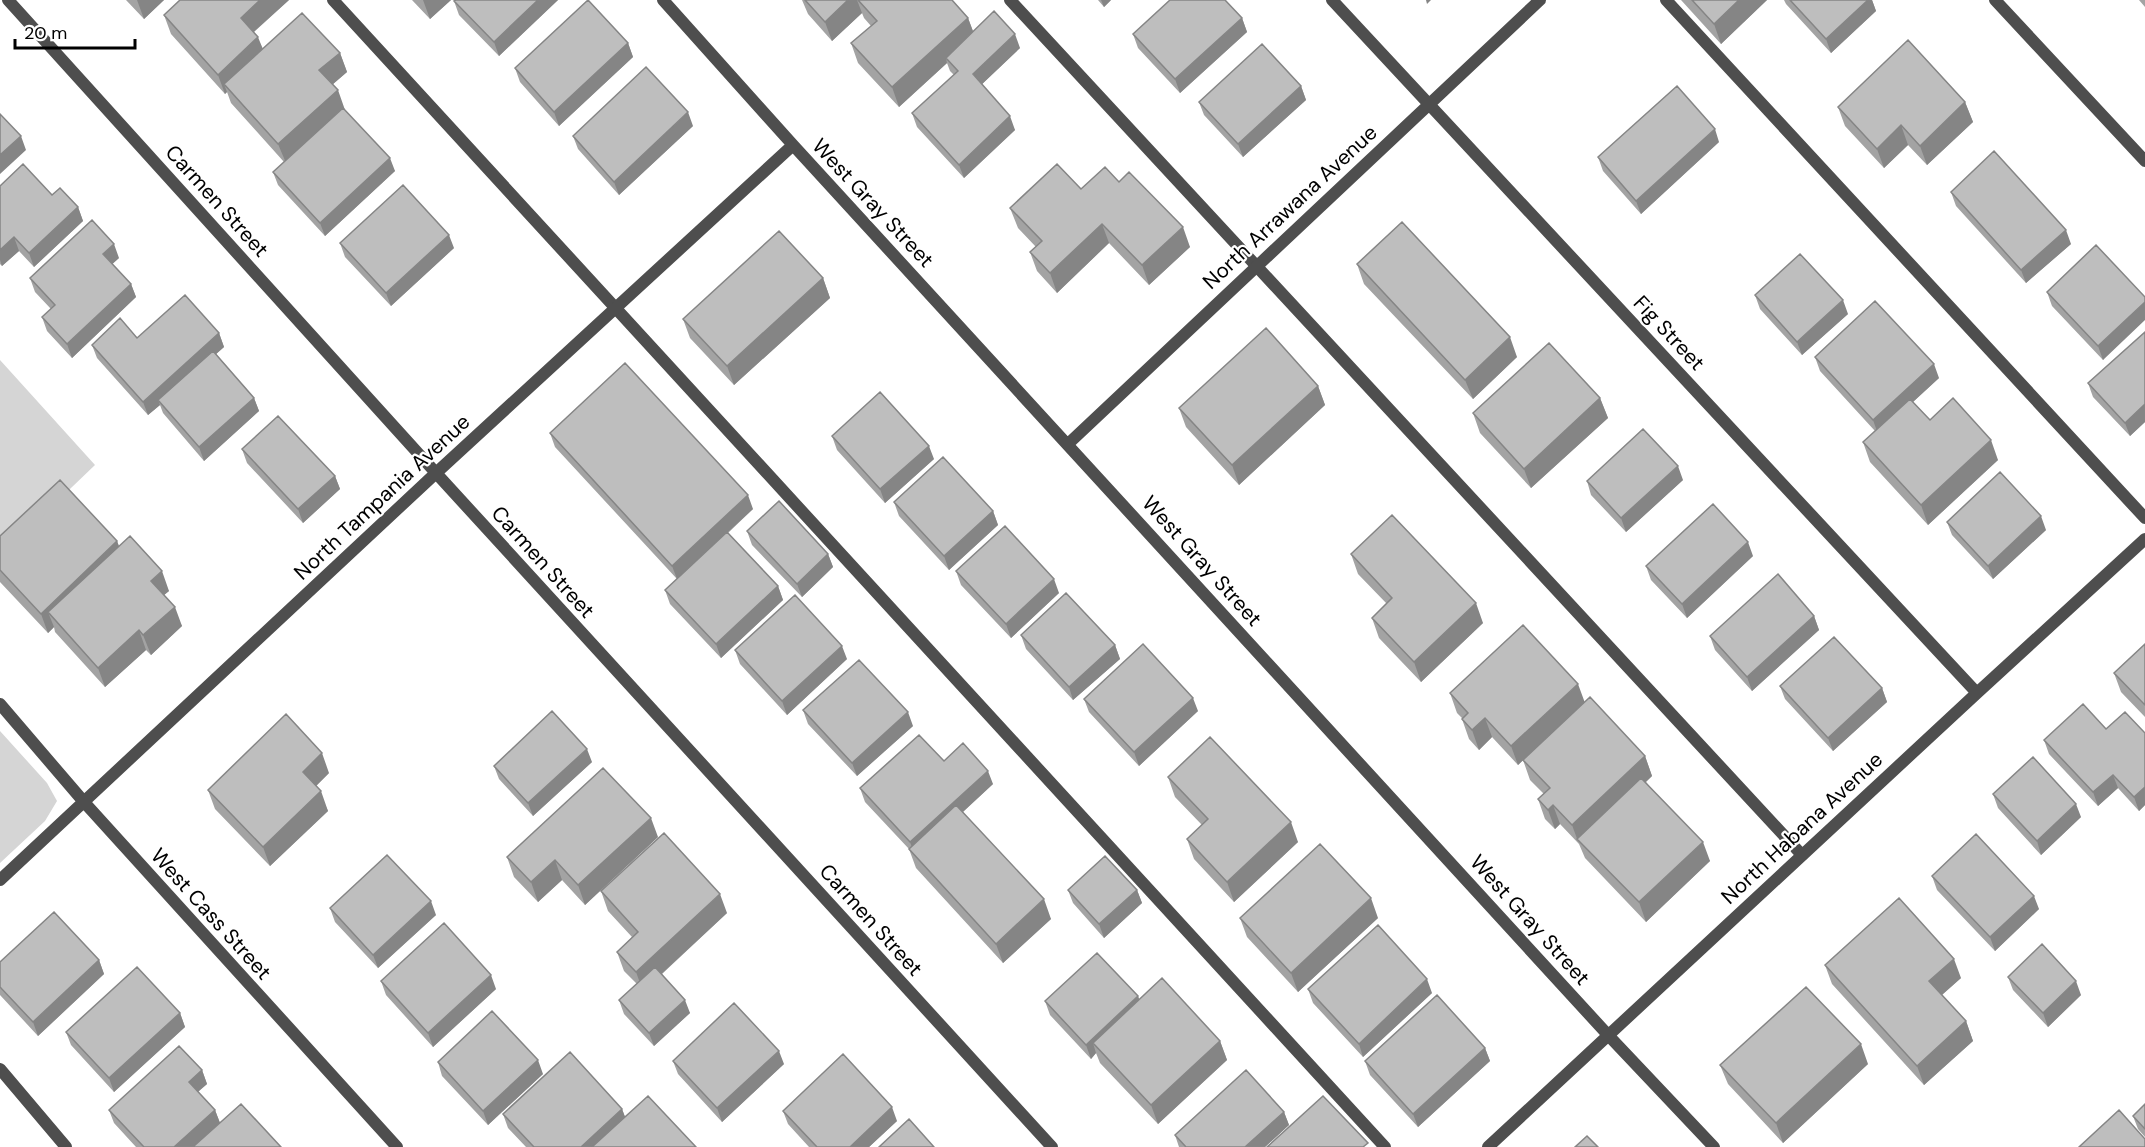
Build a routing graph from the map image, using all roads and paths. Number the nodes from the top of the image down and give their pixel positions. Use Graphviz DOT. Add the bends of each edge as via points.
graph roads {
  1 [pos="8,0"];
  2 [pos="333,0"];
  3 [pos="663,0"];
  4 [pos="1010,0"];
  5 [pos="1332,0"];
  6 [pos="1540,0"];
  7 [pos="1666,0"];
  8 [pos="1995,0"];
  9 [pos="1429,104"];
  10 [pos="793,145"];
  11 [pos="2145,161"];
  12 [pos="1256,267"];
  13 [pos="615,309"];
  14 [pos="1068,444"];
  15 [pos="436,473"];
  16 [pos="2145,518"];
  17 [pos="2145,539"];
  18 [pos="1977,693"];
  19 [pos="0,704"];
  20 [pos="84,802"];
  21 [pos="1802,855"];
  22 [pos="0,880"];
  23 [pos="1608,1035"];
  24 [pos="0,1068"];
  25 [pos="66,1147"];
  26 [pos="397,1147"];
  27 [pos="1052,1147"];
  28 [pos="1385,1147"];
  29 [pos="1488,1147"];
  30 [pos="1714,1147"];
  1 -- 15 [label="street, Carmen Street"];
  2 -- 13 [label="street"];
  3 -- 10 [label="street, West Gray Street"];
  4 -- 12 [label="street"];
  5 -- 9 [label="street, Fig Street"];
  6 -- 9 [label="street, North Arrawana Avenue"];
  7 -- 16 [label="street"];
  8 -- 11 [label="street"];
  9 -- 12 [label="street, North Arrawana Avenue"];
  9 -- 18 [label="street, Fig Street"];
  10 -- 13 [label="street, North Tampania Avenue"];
  10 -- 14 [label="street, West Gray Street"];
  12 -- 14 [label="street, North Arrawana Avenue"];
  12 -- 21 [label="street"];
  13 -- 15 [label="street, North Tampania Avenue"];
  13 -- 28 [label="street"];
  14 -- 23 [label="street, West Gray Street"];
  15 -- 20 [label="street, North Tampania Avenue"];
  15 -- 27 [label="street, Carmen Street"];
  17 -- 18 [label="street, North Habana Avenue"];
  18 -- 21 [label="street, North Habana Avenue"];
  19 -- 20 [label="street, West Cass Street"];
  20 -- 22 [label="street, North Tampania Avenue"];
  20 -- 26 [label="street, West Cass Street"];
  21 -- 23 [label="street, North Habana Avenue"];
  23 -- 29 [label="street, North Habana Avenue"];
  23 -- 30 [label="street, West Gray Street"];
  24 -- 25 [label="street"];
}
